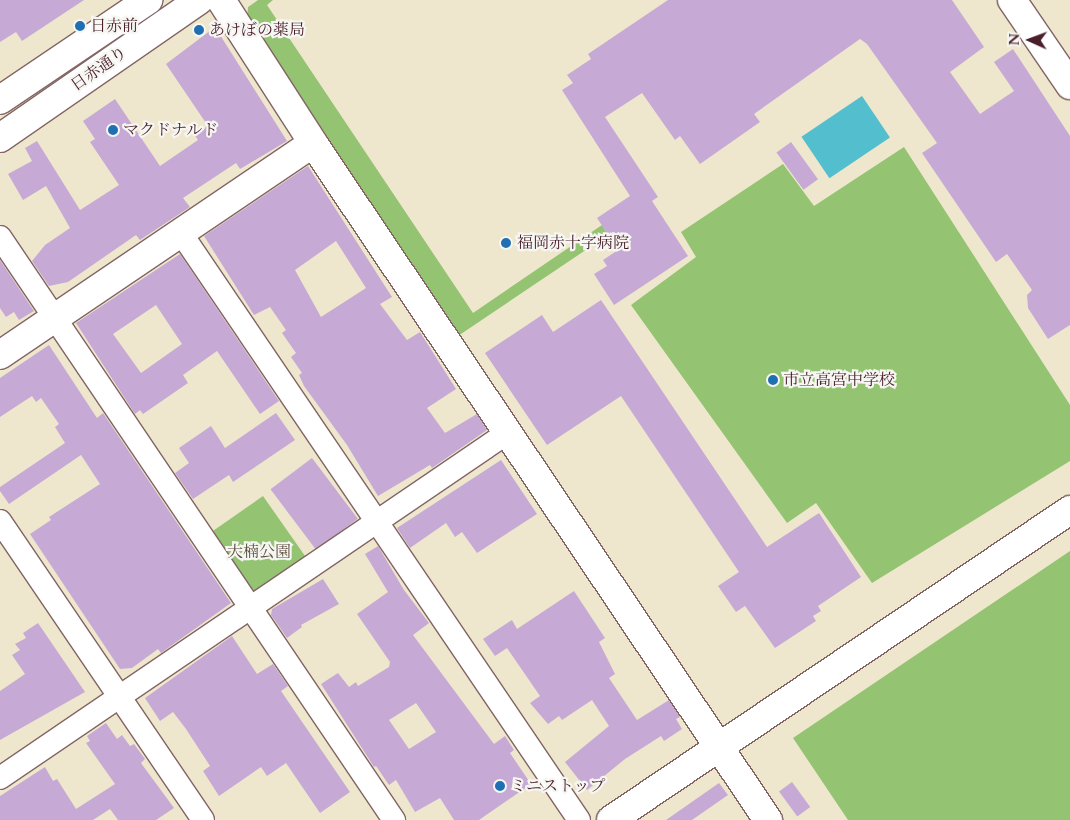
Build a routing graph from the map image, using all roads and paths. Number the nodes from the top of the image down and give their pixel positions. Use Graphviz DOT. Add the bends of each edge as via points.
graph roads {
  1 [pos="148,0"];
  2 [pos="199,0"];
  3 [pos="221,0"];
  4 [pos="1012,0"];
  5 [pos="1066,69"];
  6 [pos="0,100"];
  7 [pos="0,138"];
  8 [pos="313,143"];
  9 [pos="181,233"];
  10 [pos="0,237"];
  11 [pos="55,319"];
  12 [pos="0,356"];
  13 [pos="508,433"];
  14 [pos="1070,510"];
  15 [pos="0,521"];
  16 [pos="377,524"];
  17 [pos="249,606"];
  18 [pos="119,696"];
  19 [pos="719,749"];
  20 [pos="0,778"];
  21 [pos="203,820"];
  22 [pos="394,820"];
  23 [pos="579,820"];
  24 [pos="611,820"];
  25 [pos="768,820"];
  1 -- 6 [label="street, 日赤通り"];
  2 -- 7 [label="street, 日赤通り"];
  3 -- 8 [label="street"];
  4 -- 5 [label="street"];
  8 -- 9 [label="street"];
  8 -- 13 [label="street"];
  9 -- 11 [label="street"];
  9 -- 16 [label="street"];
  10 -- 11 [label="street"];
  11 -- 12 [label="street"];
  11 -- 17 [label="street"];
  13 -- 16 [label="street"];
  13 -- 19 [label="street"];
  14 -- 19 [label="street"];
  15 -- 18 [label="street"];
  16 -- 17 [label="street"];
  16 -- 23 [label="street"];
  17 -- 18 [label="street"];
  17 -- 22 [label="street"];
  18 -- 20 [label="street"];
  18 -- 21 [label="street"];
  19 -- 24 [label="street"];
  19 -- 25 [label="street"];
}
